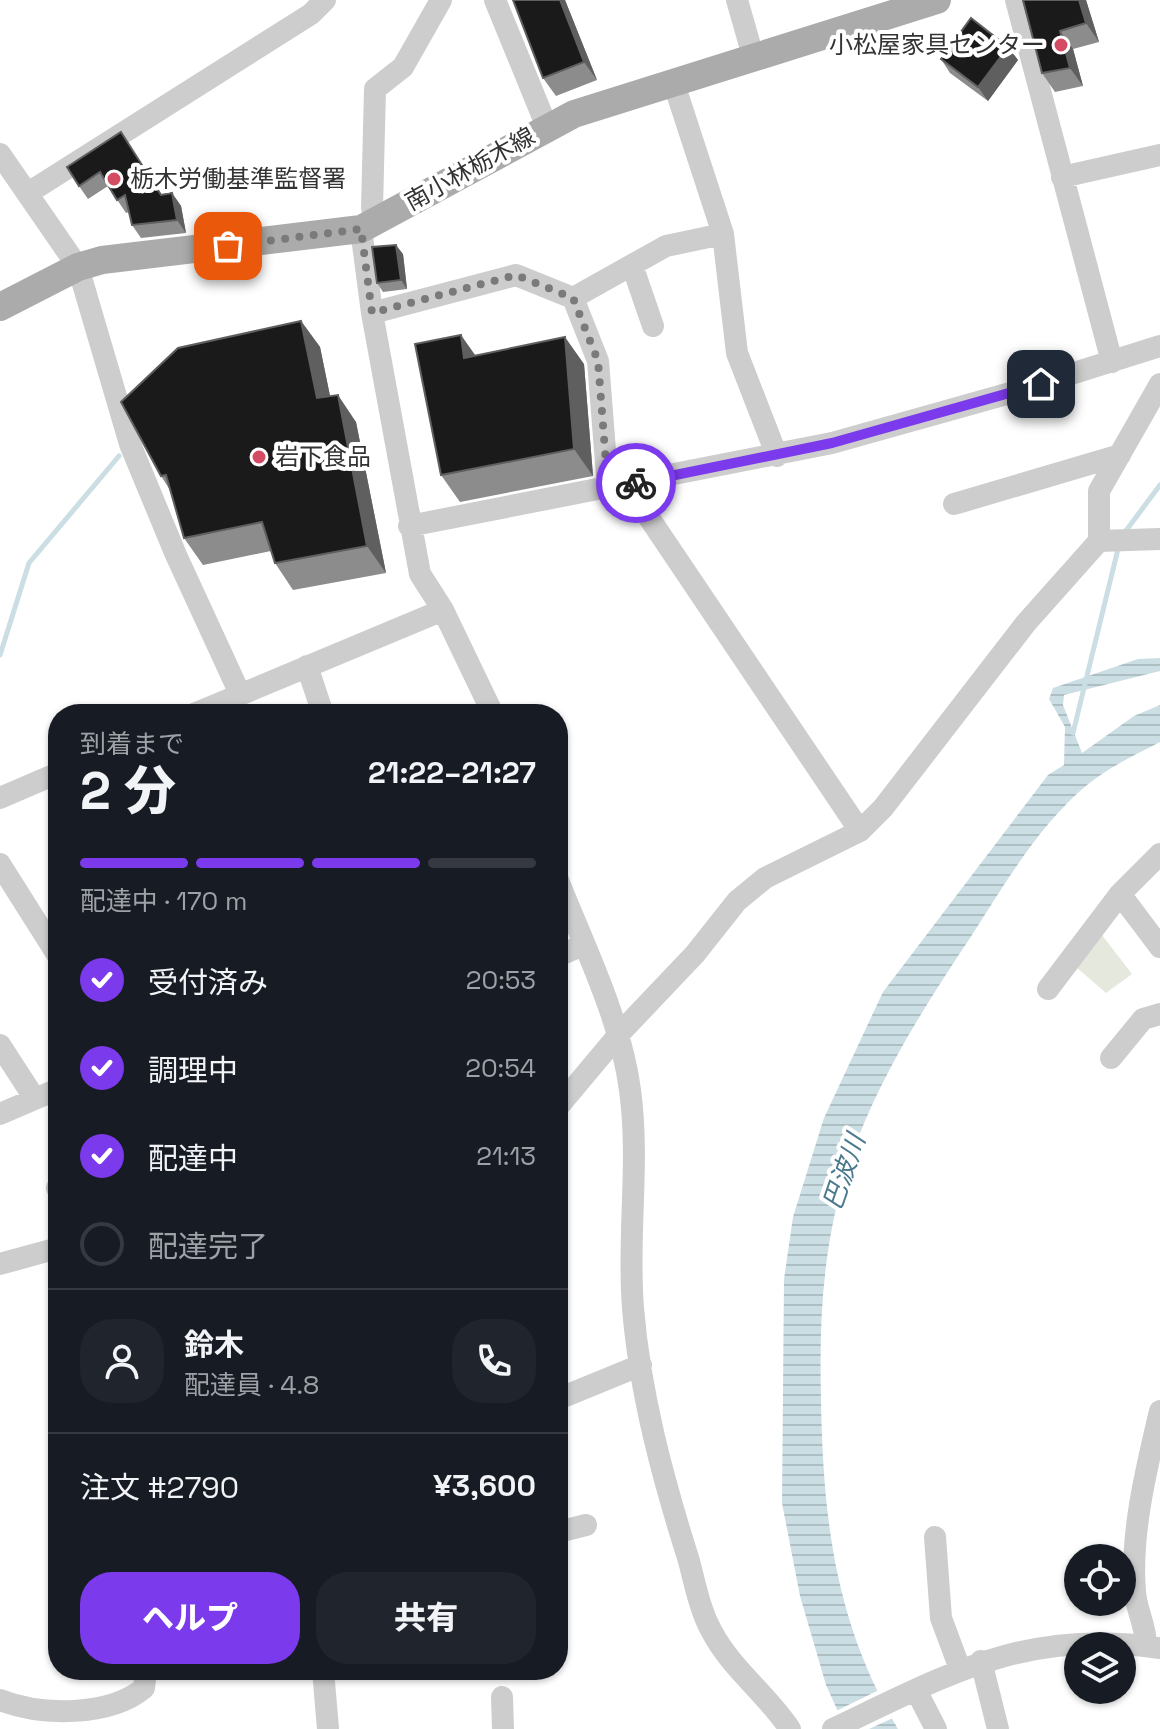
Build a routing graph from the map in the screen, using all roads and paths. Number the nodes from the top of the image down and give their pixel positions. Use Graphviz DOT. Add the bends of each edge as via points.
graph roads {
  1 [pos="325,0"];
  2 [pos="441,0"];
  3 [pos="495,0"];
  4 [pos="737,0"];
  5 [pos="937,0"];
  6 [pos="1016,0"];
  7 [pos="753,56"];
  8 [pos="673,81"];
  9 [pos="547,127"];
  10 [pos="0,154"];
  11 [pos="1160,155"];
  12 [pos="1062,177"];
  13 [pos="28,193"];
  14 [pos="370,224"];
  15 [pos="723,234"];
  16 [pos="632,265"];
  17 [pos="78,267"];
  18 [pos="573,298"];
  19 [pos="0,307"];
  20 [pos="372,313"];
  21 [pos="653,326"];
  22 [pos="1160,346"];
  23 [pos="1112,362"];
  24 [pos="1160,384"];
  25 [pos="1120,455"];
  26 [pos="777,456"];
  27 [pos="617,487"];
  28 [pos="954,504"];
  29 [pos="409,526"];
  30 [pos="1160,539"];
  31 [pos="1099,541"];
  32 [pos="443,610"];
  33 [pos="307,666"];
  34 [pos="240,694"];
  35 [pos="217,704"];
  36 [pos="320,704"];
  37 [pos="488,704"];
  38 [pos="48,777"];
  39 [pos="0,798"];
  40 [pos="860,831"];
  41 [pos="1160,854"];
  42 [pos="0,864"];
  43 [pos="1120,894"];
  44 [pos="568,906"];
  45 [pos="48,938"];
  46 [pos="583,945"];
  47 [pos="1160,947"];
  48 [pos="568,952"];
  49 [pos="1048,989"];
  50 [pos="1160,1014"];
  51 [pos="620,1033"];
  52 [pos="0,1045"];
  53 [pos="1111,1058"];
  54 [pos="48,1093"];
  55 [pos="568,1095"];
  56 [pos="35,1099"];
  57 [pos="0,1114"];
  58 [pos="48,1251"];
  59 [pos="0,1264"];
  60 [pos="641,1365"];
  61 [pos="568,1395"];
  62 [pos="1160,1411"];
  63 [pos="586,1525"];
  64 [pos="568,1530"];
  65 [pos="935,1537"];
  66 [pos="1153,1647"];
  67 [pos="970,1665"];
  68 [pos="145,1680"];
  69 [pos="324,1680"];
  70 [pos="911,1692"];
  71 [pos="502,1697"];
  72 [pos="0,1700"];
  73 [pos="54,1721"];
  74 [pos="328,1729"];
  75 [pos="503,1729"];
  76 [pos="790,1729"];
  77 [pos="833,1729"];
  78 [pos="936,1729"];
  79 [pos="998,1729"];
  1 -- 13 [label="street" via="311,14"];
  2 -- 14 [label="street" via="403,67 375,89"];
  3 -- 9 [label="street"];
  4 -- 7 [label="street"];
  5 -- 7 [label="main road, 南小林栃木線"];
  6 -- 12 [label="street"];
  7 -- 8 [label="main road, 南小林栃木線"];
  8 -- 9 [label="main road, 南小林栃木線"];
  8 -- 15 [label="street"];
  9 -- 14 [label="main road, 南小林栃木線"];
  10 -- 13 [label="street"];
  11 -- 12 [label="street"];
  12 -- 23 [label="street"];
  13 -- 17 [label="street"];
  14 -- 17 [label="main road, 南小林栃木線"];
  14 -- 20 [label="street"];
  15 -- 16 [label="street" via="666,246"];
  15 -- 26 [label="street" via="737,353"];
  16 -- 18 [label="street"];
  16 -- 21 [label="street"];
  17 -- 19 [label="main road, 南小林栃木線"];
  17 -- 34 [label="street" via="130,444"];
  18 -- 20 [label="street" via="516,275"];
  18 -- 27 [label="street" via="598,361"];
  20 -- 29 [label="street"];
  22 -- 23 [label="street"];
  23 -- 26 [label="street"];
  24 -- 25 [label="street"];
  25 -- 28 [label="street"];
  25 -- 31 [label="street" via="1099,491"];
  26 -- 27 [label="street"];
  27 -- 29 [label="street"];
  27 -- 40 [label="street"];
  29 -- 32 [label="street" via="420,574"];
  30 -- 31 [label="street"];
  31 -- 40 [label="street" via="1026,623"];
  32 -- 33 [label="street"];
  32 -- 37 [label="street"];
  33 -- 34 [label="street"];
  33 -- 36 [label="street"];
  34 -- 35 [label="street"];
  38 -- 39 [label="street"];
  40 -- 51 [label="street" via="765,878 737,901"];
  41 -- 43 [label="street"];
  42 -- 45 [label="street"];
  43 -- 47 [label="street"];
  43 -- 49 [label="street"];
  44 -- 46 [label="street"];
  46 -- 48 [label="street"];
  46 -- 51 [label="street"];
  50 -- 53 [label="street" via="1143,1019"];
  51 -- 55 [label="street"];
  51 -- 60 [label="street" via="635,1153 633,1307"];
  52 -- 56 [label="street"];
  54 -- 56 [label="street"];
  56 -- 57 [label="street"];
  58 -- 59 [label="street"];
  60 -- 61 [label="street"];
  60 -- 76 [label="street" via="661,1471 709,1628 733,1667"];
  62 -- 66 [label="street" via="1142,1490 1135,1593"];
  63 -- 64 [label="street"];
  65 -- 67 [label="street" via="941,1618"];
  66 -- 67 [label="street" via="1075,1642"];
  67 -- 70 [label="street"];
  67 -- 79 [label="street"];
  68 -- 73 [label="street" via="144,1688 128,1701"];
  69 -- 74 [label="street"];
  70 -- 77 [label="street"];
  70 -- 78 [label="street"];
  71 -- 75 [label="street"];
  72 -- 73 [label="street"];
}
